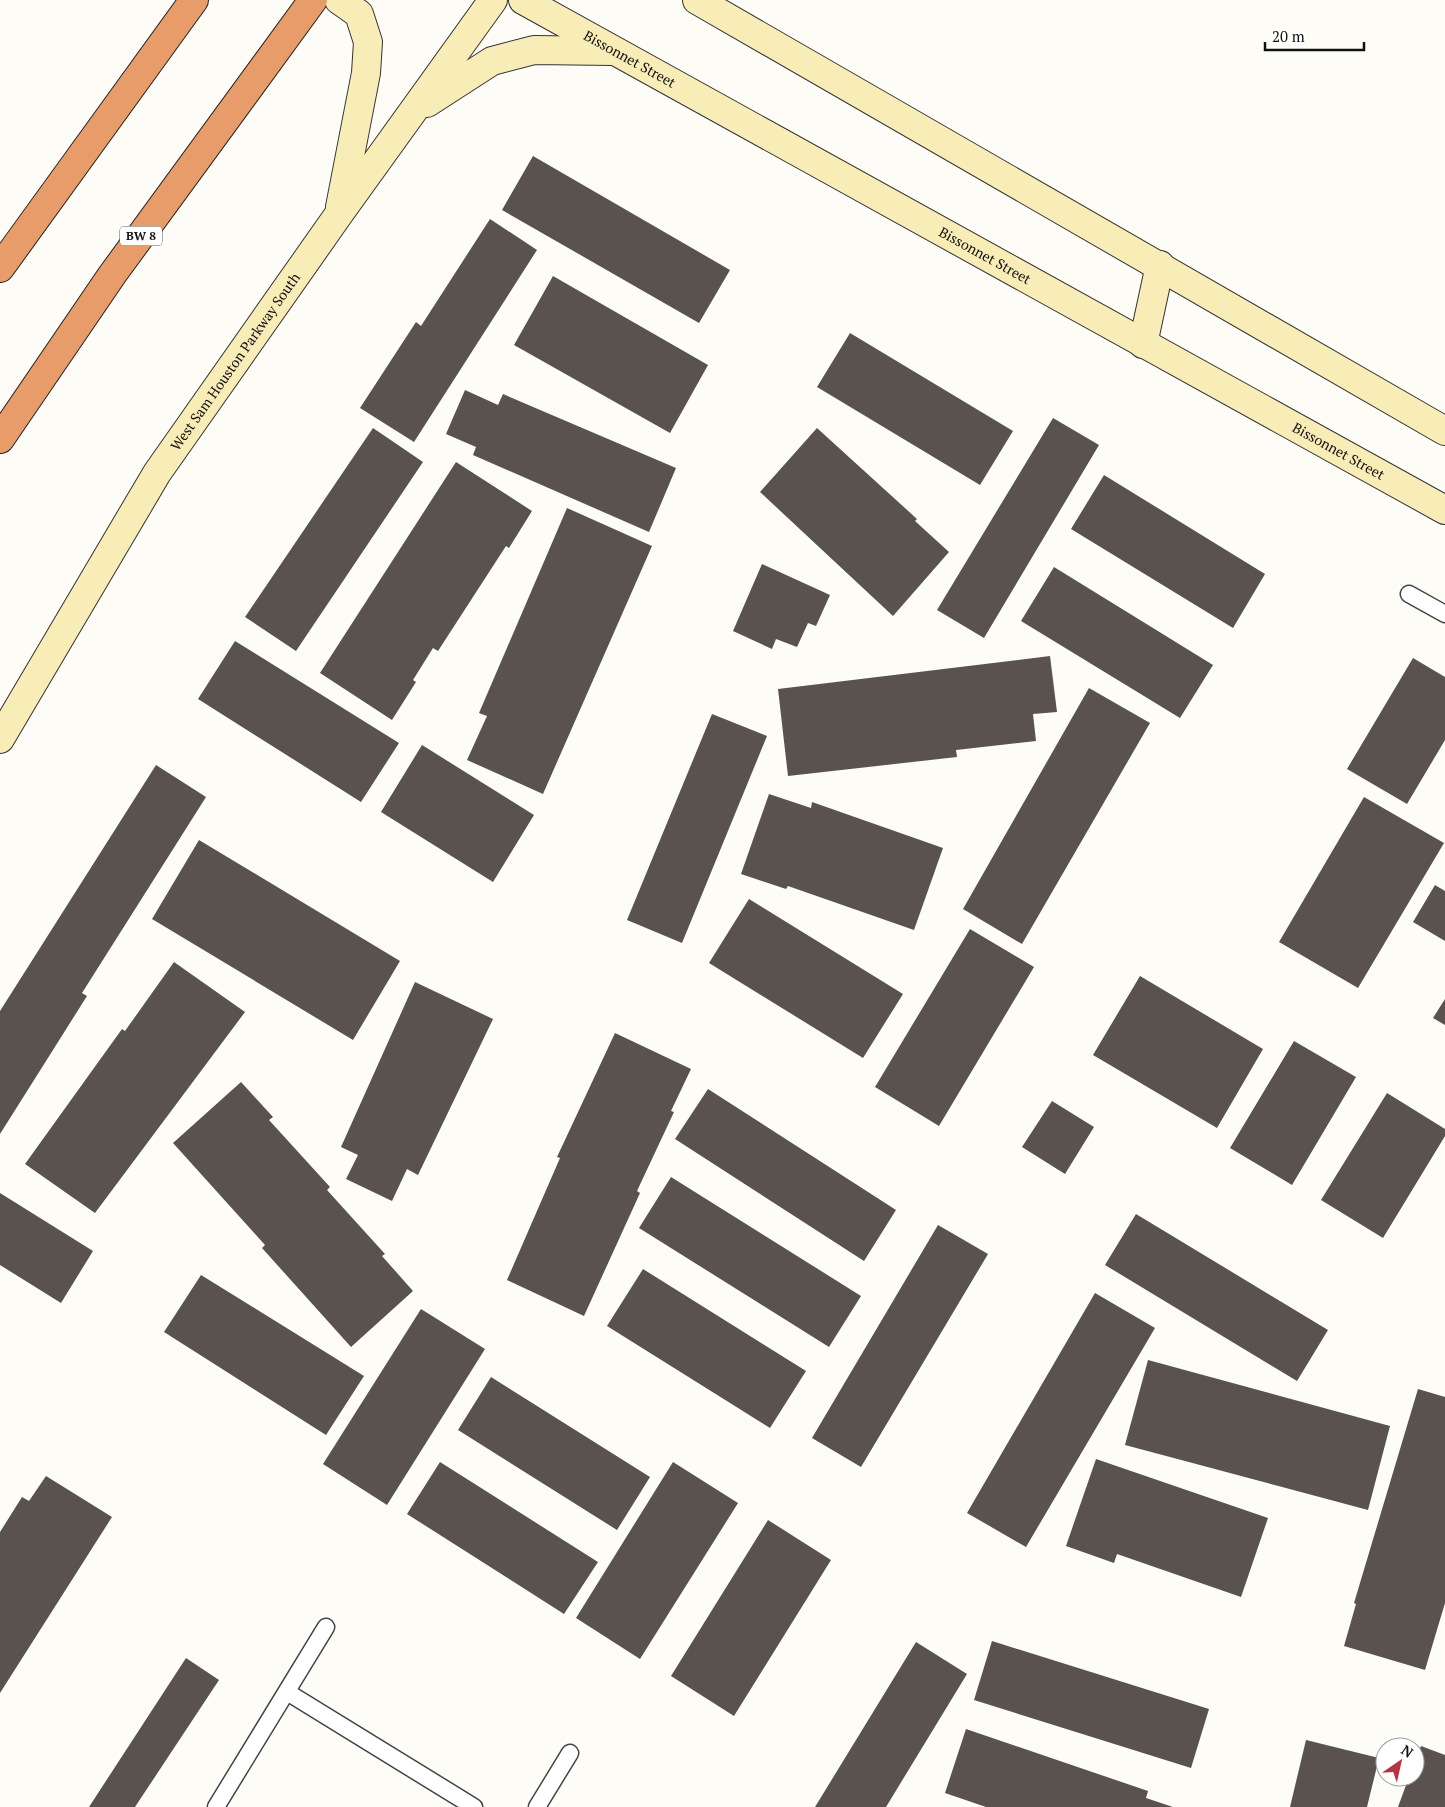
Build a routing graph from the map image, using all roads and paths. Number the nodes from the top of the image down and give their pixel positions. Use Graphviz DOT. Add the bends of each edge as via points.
graph roads {
  1 [pos="194,0"];
  2 [pos="313,0"];
  3 [pos="339,0"];
  4 [pos="493,0"];
  5 [pos="523,0"];
  6 [pos="706,3"];
  7 [pos="615,51"];
  8 [pos="415,110"];
  9 [pos="339,214"];
  10 [pos="1160,265"];
  11 [pos="0,268"];
  12 [pos="1142,344"];
  13 [pos="1445,431"];
  14 [pos="0,439"];
  15 [pos="1445,510"];
  16 [pos="1409,594"];
  17 [pos="1445,614"];
  18 [pos="0,739"];
  19 [pos="326,1626"];
  20 [pos="286,1692"];
  21 [pos="570,1753"];
  22 [pos="216,1807"];
  23 [pos="474,1807"];
  24 [pos="536,1807"];
  1 -- 11 [label="highway"];
  2 -- 14 [label="highway, BW 8" via="112,275"];
  3 -- 9 [label="main road" via="359,14 368,42 366,73"];
  4 -- 8 [label="main road, West Sam Houston Parkway South"];
  5 -- 7 [label="main road, Bissonnet Street"];
  6 -- 10 [label="main road"];
  7 -- 8 [label="main road" via="534,50 492,61"];
  7 -- 12 [label="main road, Bissonnet Street"];
  8 -- 9 [label="main road, West Sam Houston Parkway South"];
  9 -- 18 [label="main road, West Sam Houston Parkway South" via="157,473"];
  10 -- 12 [label="main road"];
  10 -- 13 [label="main road"];
  12 -- 15 [label="main road, Bissonnet Street"];
  16 -- 17 [label="lane"];
  19 -- 20 [label="lane"];
  20 -- 22 [label="lane"];
  20 -- 23 [label="lane"];
  21 -- 24 [label="lane"];
}
